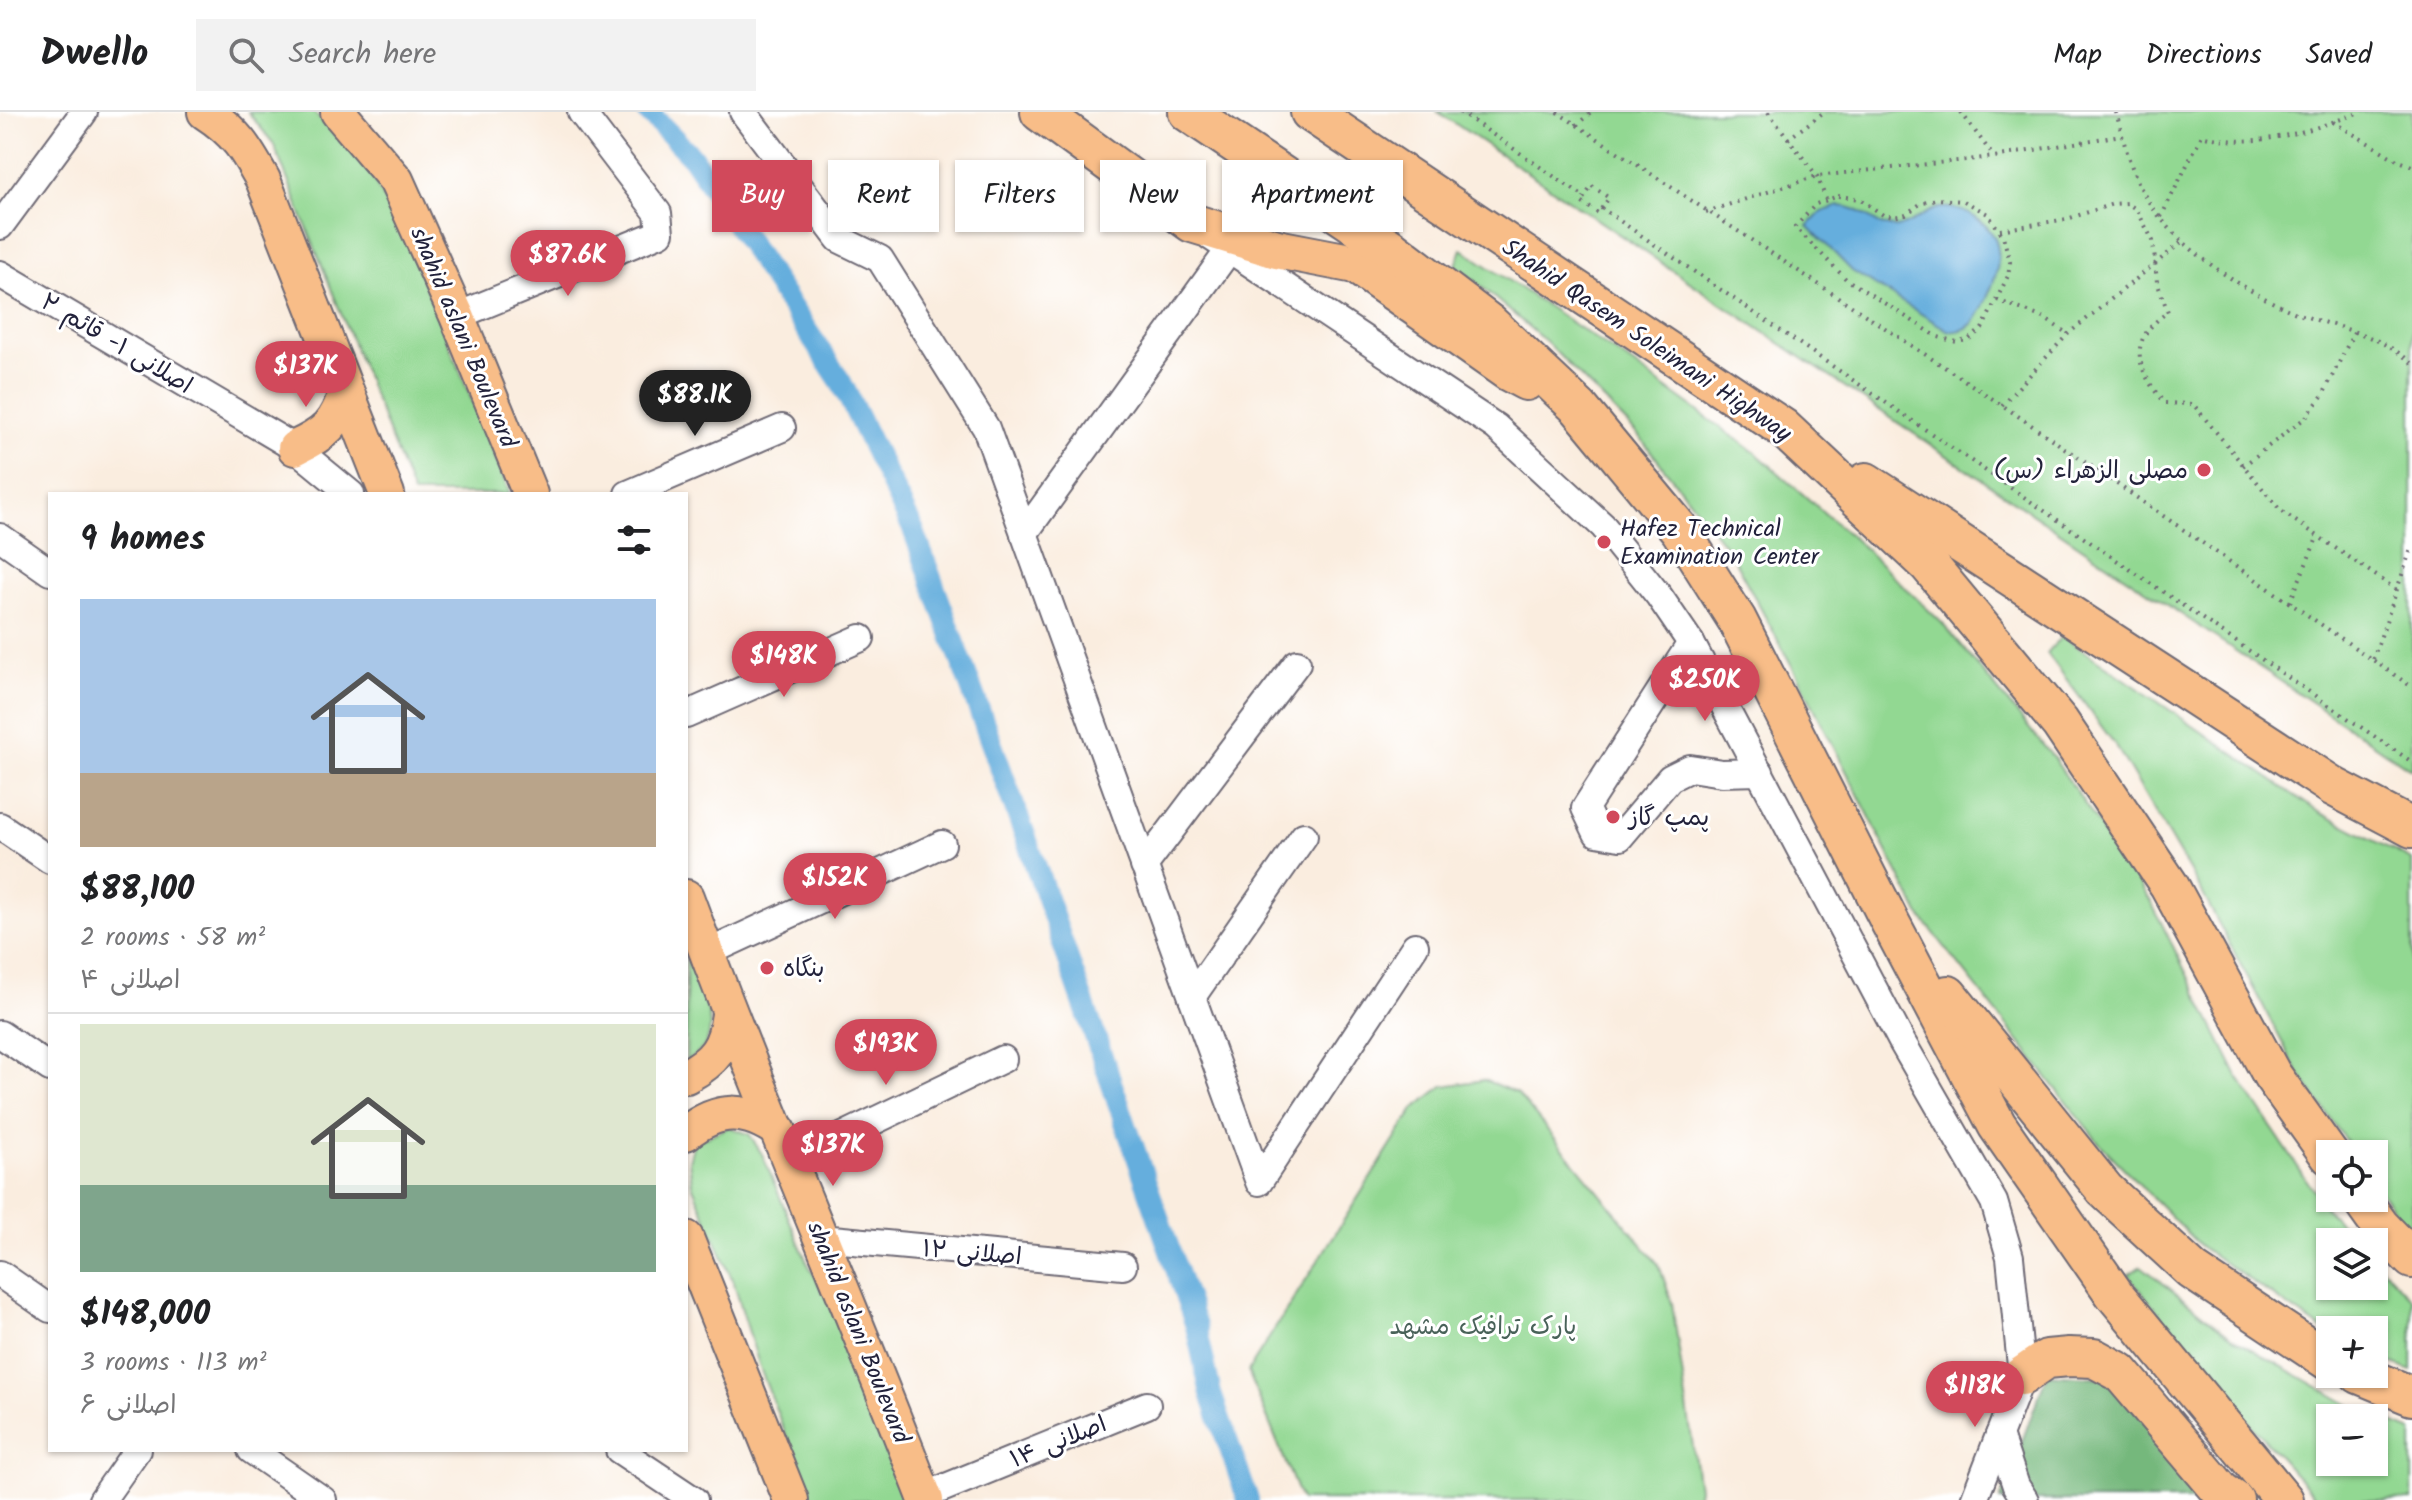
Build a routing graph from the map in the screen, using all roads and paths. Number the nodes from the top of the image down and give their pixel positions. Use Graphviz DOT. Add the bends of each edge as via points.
graph roads {
  1 [pos="84,112"];
  2 [pos="205,112"];
  3 [pos="338,112"];
  4 [pos="362,112"];
  5 [pos="581,112"];
  6 [pos="743,112"];
  7 [pos="1040,112"];
  8 [pos="1188,112"];
  9 [pos="1310,112"];
  10 [pos="1460,112"];
  11 [pos="1557,112"];
  12 [pos="1592,112"];
  13 [pos="1768,112"];
  14 [pos="1824,112"];
  15 [pos="1961,112"];
  16 [pos="2116,112"];
  17 [pos="2360,112"];
  18 [pos="2333,122"];
  19 [pos="1576,125"];
  20 [pos="2121,135"];
  21 [pos="1788,139"];
  22 [pos="1994,157"];
  23 [pos="1106,160"];
  24 [pos="2412,166"];
  25 [pos="1817,176"];
  26 [pos="396,180"];
  27 [pos="1584,197"];
  28 [pos="1826,199"];
  29 [pos="1601,208"];
  30 [pos="1706,212"];
  31 [pos="2161,218"];
  32 [pos="0,226"];
  33 [pos="1206,227"];
  34 [pos="2000,230"];
  35 [pos="1204,232"];
  36 [pos="2182,242"];
  37 [pos="1229,250"];
  38 [pos="2156,263"];
  39 [pos="0,274"];
  40 [pos="1997,300"];
  41 [pos="457,316"];
  42 [pos="2355,330"];
  43 [pos="2068,334"];
  44 [pos="2412,363"];
  45 [pos="346,392"];
  46 [pos="2002,405"];
  47 [pos="1579,408"];
  48 [pos="782,428"];
  49 [pos="1783,428"];
  50 [pos="295,448"];
  51 [pos="2243,466"];
  52 [pos="349,492"];
  53 [pos="386,492"];
  54 [pos="529,492"];
  55 [pos="633,492"];
  56 [pos="1024,534"];
  57 [pos="0,537"];
  58 [pos="2317,538"];
  59 [pos="2412,546"];
  60 [pos="2411,553"];
  61 [pos="48,571"];
  62 [pos="2397,590"];
  63 [pos="2290,602"];
  64 [pos="861,638"];
  65 [pos="1691,643"];
  66 [pos="2373,659"];
  67 [pos="1297,663"];
  68 [pos="2412,687"];
  69 [pos="688,714"];
  70 [pos="2412,762"];
  71 [pos="1760,772"];
  72 [pos="0,826"];
  73 [pos="2412,828"];
  74 [pos="1304,836"];
  75 [pos="942,844"];
  76 [pos="48,859"];
  77 [pos="1144,866"];
  78 [pos="688,902"];
  79 [pos="1891,924"];
  80 [pos="1415,946"];
  81 [pos="707,953"];
  82 [pos="1192,997"];
  83 [pos="729,1014"];
  84 [pos="0,1034"];
  85 [pos="1003,1059"];
  86 [pos="48,1067"];
  87 [pos="688,1075"];
  88 [pos="688,1131"];
  89 [pos="2319,1140"];
  90 [pos="785,1146"];
  91 [pos="2370,1212"];
  92 [pos="821,1238"];
  93 [pos="688,1248"];
  94 [pos="2412,1259"];
  95 [pos="1123,1266"];
  96 [pos="0,1274"];
  97 [pos="695,1283"];
  98 [pos="48,1308"];
  99 [pos="2316,1353"];
  100 [pos="2022,1376"];
  101 [pos="2388,1386"];
  102 [pos="2412,1396"];
  103 [pos="1147,1405"];
  104 [pos="1999,1435"];
  105 [pos="136,1452"];
  106 [pos="254,1452"];
  107 [pos="622,1452"];
  108 [pos="925,1498"];
  109 [pos="102,1500"];
  110 [pos="323,1500"];
  111 [pos="694,1500"];
  112 [pos="791,1500"];
  113 [pos="1974,1500"];
  114 [pos="2025,1500"];
  115 [pos="2234,1500"];
  116 [pos="2284,1500"];
  1 -- 32 [label="street"];
  2 -- 45 [label="main road" via="227,126 263,180"];
  3 -- 26 [label="main road, shahid aslani Boulevard"];
  4 -- 26 [label="main road, shahid aslani Boulevard"];
  5 -- 41 [label="street" via="658,213 660,233"];
  6 -- 56 [label="street" via="839,239 880,259 986,428"];
  7 -- 23 [label="highway"];
  8 -- 47 [label="highway" via="1430,278 1490,324"];
  9 -- 49 [label="highway, Shahid Qasem Soleimani Highway"];
  10 -- 27 [label="path"];
  11 -- 19 [label="path"];
  12 -- 19 [label="path"];
  13 -- 21 [label="path"];
  14 -- 21 [label="path"];
  15 -- 22 [label="path"];
  16 -- 20 [label="path"];
  17 -- 18 [label="path"];
  18 -- 24 [label="path"];
  18 -- 31 [label="path" via="2283,136 2218,140 2202,135"];
  19 -- 30 [label="path"];
  20 -- 22 [label="path"];
  20 -- 31 [label="path" via="2139,184"];
  21 -- 25 [label="path"];
  22 -- 25 [label="path"];
  25 -- 28 [label="path"];
  25 -- 30 [label="path"];
  26 -- 41 [label="main road, shahid aslani Boulevard"];
  27 -- 29 [label="path" via="1581,202 1598,213"];
  27 -- 29 [label="path" via="1592,186 1609,198"];
  28 -- 34 [label="path" via="1849,196 1894,217 1923,202 1950,198 1976,206"];
  28 -- 40 [label="path" via="1806,211 1795,227 1846,279 1938,337 1957,342 1976,336"];
  29 -- 70 [label="path"];
  30 -- 46 [label="path"];
  31 -- 36 [label="path"];
  33 -- 47 [label="highway" via="1277,249 1355,264 1509,372"];
  34 -- 38 [label="path" via="2127,203 2145,222"];
  34 -- 40 [label="path" via="2010,262"];
  35 -- 37 [label="street"];
  36 -- 38 [label="path"];
  36 -- 42 [label="path" via="2290,310"];
  37 -- 56 [label="street"];
  37 -- 65 [label="street" via="1496,427 1603,526"];
  38 -- 43 [label="path"];
  38 -- 51 [label="path" via="2168,312 2149,325 2139,342 2142,367 2164,403 2193,404"];
  39 -- 50 [label="street, اصلانی ۱- قائم ۲"];
  40 -- 43 [label="path" via="2044,318"];
  41 -- 54 [label="main road, shahid aslani Boulevard"];
  42 -- 44 [label="path"];
  42 -- 51 [label="path" via="2323,395 2305,418"];
  43 -- 46 [label="path"];
  45 -- 50 [label="main road" via="339,415 320,437"];
  45 -- 53 [label="main road"];
  46 -- 63 [label="path"];
  47 -- 79 [label="highway" via="1680,530 1737,620"];
  48 -- 55 [label="street"];
  49 -- 73 [label="highway" via="2334,787"];
  49 -- 89 [label="highway, Shahid Qasem Soleimani Highway" via="1929,565 2060,723 2169,885 2272,1075"];
  50 -- 52 [label="street, اصلانی ۱- قائم ۲"];
  51 -- 58 [label="path" via="2281,511"];
  56 -- 77 [label="street"];
  57 -- 61 [label="street"];
  58 -- 62 [label="path"];
  58 -- 63 [label="path"];
  59 -- 60 [label="path"];
  60 -- 62 [label="path"];
  62 -- 66 [label="path"];
  63 -- 66 [label="path"];
  64 -- 69 [label="street"];
  65 -- 71 [label="street"];
  65 -- 71 [label="street" via="1585,808 1597,833 1620,837 1670,778 1690,768"];
  66 -- 68 [label="path"];
  67 -- 77 [label="street"];
  71 -- 100 [label="street" via="1902,1042 1994,1202 2010,1257"];
  72 -- 76 [label="street"];
  74 -- 82 [label="street"];
  75 -- 81 [label="street"];
  77 -- 82 [label="street"];
  78 -- 81 [label="main road, shahid aslani Boulevard"];
  79 -- 99 [label="highway" via="2105,1190 2193,1271"];
  79 -- 116 [label="highway" via="1997,1125 2115,1295"];
  80 -- 82 [label="street" via="1259,1182"];
  81 -- 83 [label="main road, shahid aslani Boulevard"];
  83 -- 87 [label="main road" via="718,1052"];
  83 -- 90 [label="main road, shahid aslani Boulevard"];
  84 -- 86 [label="street"];
  85 -- 90 [label="street"];
  88 -- 90 [label="main road" via="720,1114 741,1113 762,1119"];
  90 -- 92 [label="main road, shahid aslani Boulevard"];
  91 -- 94 [label="highway"];
  92 -- 95 [label="street, اصلانی ۱۲"];
  92 -- 108 [label="main road, shahid aslani Boulevard"];
  93 -- 97 [label="main road"];
  96 -- 98 [label="street"];
  97 -- 112 [label="main road"];
  100 -- 104 [label="street"];
  100 -- 115 [label="highway" via="2047,1359 2069,1357 2094,1358 2120,1372"];
  101 -- 102 [label="highway"];
  103 -- 108 [label="street, اصلانی ۱۴"];
  104 -- 113 [label="street"];
  104 -- 114 [label="street"];
  105 -- 109 [label="street"];
  106 -- 110 [label="street"];
  107 -- 111 [label="street"];
}
